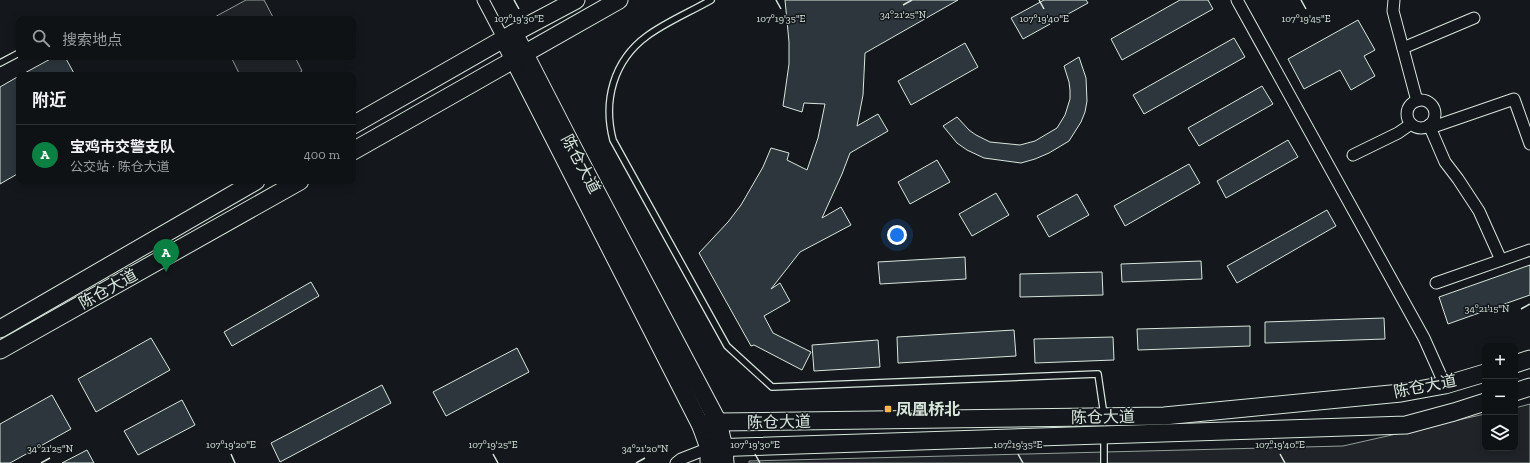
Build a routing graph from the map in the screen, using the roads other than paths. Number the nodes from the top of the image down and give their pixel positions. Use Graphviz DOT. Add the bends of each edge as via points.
graph roads {
  1 [pos="483,0"];
  2 [pos="576,0"];
  3 [pos="619,0"];
  4 [pos="711,0"];
  5 [pos="1237,0"];
  6 [pos="1394,0"];
  7 [pos="1474,18"];
  8 [pos="508,36"];
  9 [pos="1403,48"];
  10 [pos="16,55"];
  11 [pos="519,57"];
  12 [pos="0,63"];
  13 [pos="1417,101"];
  14 [pos="356,123"];
  15 [pos="1411,124"];
  16 [pos="1430,127"];
  17 [pos="1530,144"];
  18 [pos="356,149"];
  19 [pos="1353,155"];
  20 [pos="251,184"];
  21 [pos="295,184"];
  22 [pos="1530,250"];
  23 [pos="1501,260"];
  24 [pos="1436,283"];
  25 [pos="0,329"];
  26 [pos="0,350"];
  27 [pos="1530,359"];
  28 [pos="1518,363"];
  29 [pos="1482,374"];
  30 [pos="1445,385"];
  31 [pos="1530,387"];
  32 [pos="1518,391"];
  33 [pos="1482,403"];
  34 [pos="718,422"];
  35 [pos="701,426"];
  36 [pos="1105,426"];
  37 [pos="717,455"];
  38 [pos="676,463"];
  39 [pos="1104,463"];
  1 -- 8 [label="street"];
  2 -- 8 [label="main road"];
  3 -- 11 [label="main road"];
  4 -- 36 [label="lane" via="648,36 633,49 615,77 608,115 613,140 727,346 772,388 1098,374"];
  5 -- 30 [label="street" via="1424,338"];
  6 -- 9 [label="street" via="1393,11"];
  7 -- 9 [label="street"];
  8 -- 11 [label="main road, 陈仓大道"];
  8 -- 14 [label="main road"];
  9 -- 13 [label="street"];
  10 -- 12 [label="lane"];
  11 -- 18 [label="main road"];
  11 -- 34 [label="main road, 陈仓大道"];
  11 -- 35 [label="main road, 陈仓大道"];
  13 -- 15 [label="street" via="1409,106 1407,111"];
  13 -- 16 [label="street" via="1427,101 1433,108 1434,117"];
  15 -- 16 [label="street" via="1420,128"];
  15 -- 19 [label="street"];
  16 -- 17 [label="street" via="1514,99"];
  16 -- 23 [label="street" via="1444,162 1479,211"];
  20 -- 25 [label="main road, 陈仓大道"];
  21 -- 26 [label="main road, 陈仓大道"];
  22 -- 23 [label="street"];
  23 -- 24 [label="street"];
  27 -- 28 [label="main road"];
  29 -- 30 [label="main road, 陈仓大道"];
  30 -- 36 [label="main road, 陈仓大道" via="1401,393 1172,415"];
  31 -- 32 [label="main road"];
  33 -- 36 [label="main road" via="1406,425"];
  34 -- 35 [label="main road, 陈仓大道"];
  34 -- 36 [label="main road, 陈仓大道"];
  34 -- 37 [label="main road"];
  35 -- 37 [label="main road, 陈仓大道"];
  36 -- 37 [label="main road"];
  36 -- 39 [label="lane"];
  37 -- 38 [label="street" via="680,459"];
}
